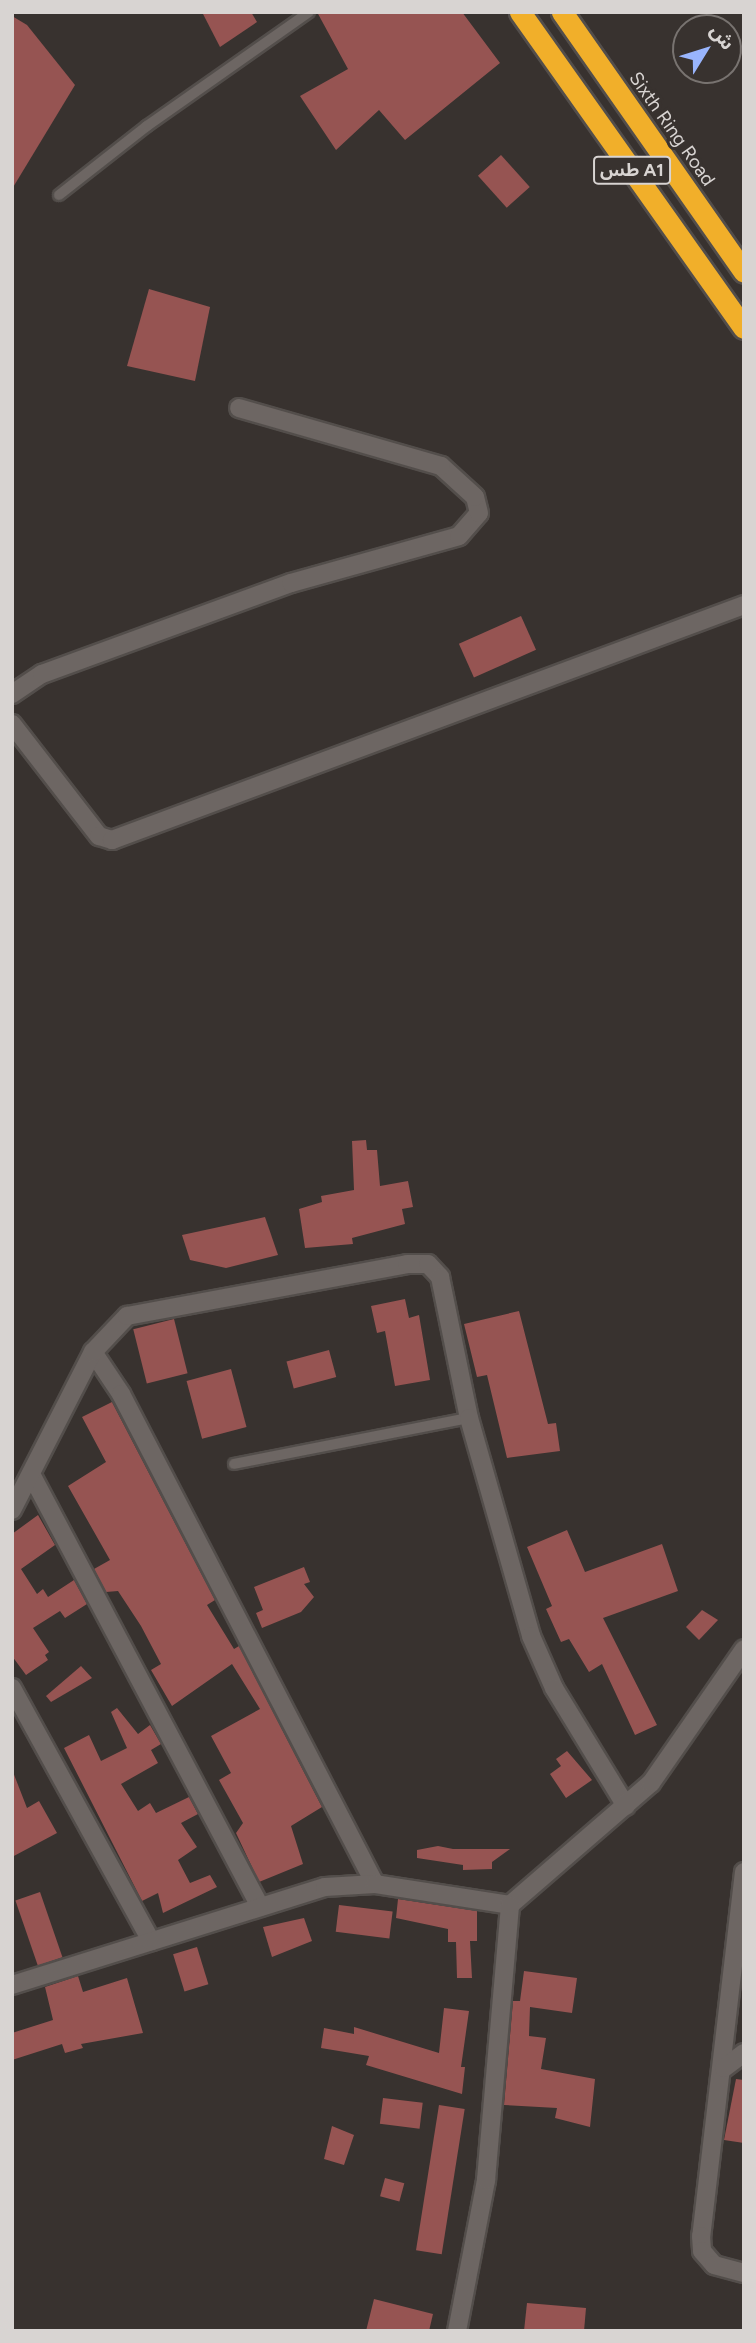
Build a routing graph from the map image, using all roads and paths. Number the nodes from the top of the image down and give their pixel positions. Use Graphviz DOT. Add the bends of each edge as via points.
graph roads {
  1 [pos="309,12"];
  2 [pos="520,12"];
  3 [pos="562,12"];
  4 [pos="59,195"];
  5 [pos="744,272"];
  6 [pos="744,328"];
  7 [pos="239,408"];
  8 [pos="744,605"];
  9 [pos="12,694"];
  10 [pos="12,724"];
  11 [pos="93,1352"];
  12 [pos="470,1418"];
  13 [pos="234,1464"];
  14 [pos="30,1474"];
  15 [pos="12,1510"];
  16 [pos="744,1649"];
  17 [pos="12,1688"];
  18 [pos="626,1806"];
  19 [pos="744,1872"];
  20 [pos="375,1884"];
  21 [pos="510,1905"];
  22 [pos="260,1907"];
  23 [pos="151,1941"];
  24 [pos="12,1985"];
  25 [pos="744,2053"];
  26 [pos="724,2068"];
  27 [pos="744,2273"];
  28 [pos="457,2331"];
  1 -- 4 [label="lane" via="146,126"];
  2 -- 6 [label="highway, طس A1"];
  3 -- 5 [label="highway, Sixth Ring Road / طس A1"];
  7 -- 9 [label="street" via="440,466 475,497 479,513 459,536 291,583 42,674"];
  8 -- 10 [label="street" via="112,840 99,836"];
  11 -- 12 [label="street" via="116,1325 139,1310 428,1264 440,1277"];
  11 -- 14 [label="street"];
  11 -- 20 [label="street" via="121,1394"];
  12 -- 13 [label="lane"];
  12 -- 18 [label="street" via="531,1636 554,1688"];
  14 -- 15 [label="street"];
  14 -- 22 [label="street"];
  16 -- 18 [label="street" via="651,1783"];
  17 -- 23 [label="street"];
  18 -- 21 [label="street"];
  19 -- 26 [label="street"];
  20 -- 21 [label="street"];
  20 -- 22 [label="street" via="325,1886"];
  21 -- 28 [label="street" via="486,2180"];
  22 -- 23 [label="street"];
  23 -- 24 [label="street"];
  25 -- 26 [label="street"];
  26 -- 27 [label="street" via="702,2251 715,2265"];
}
